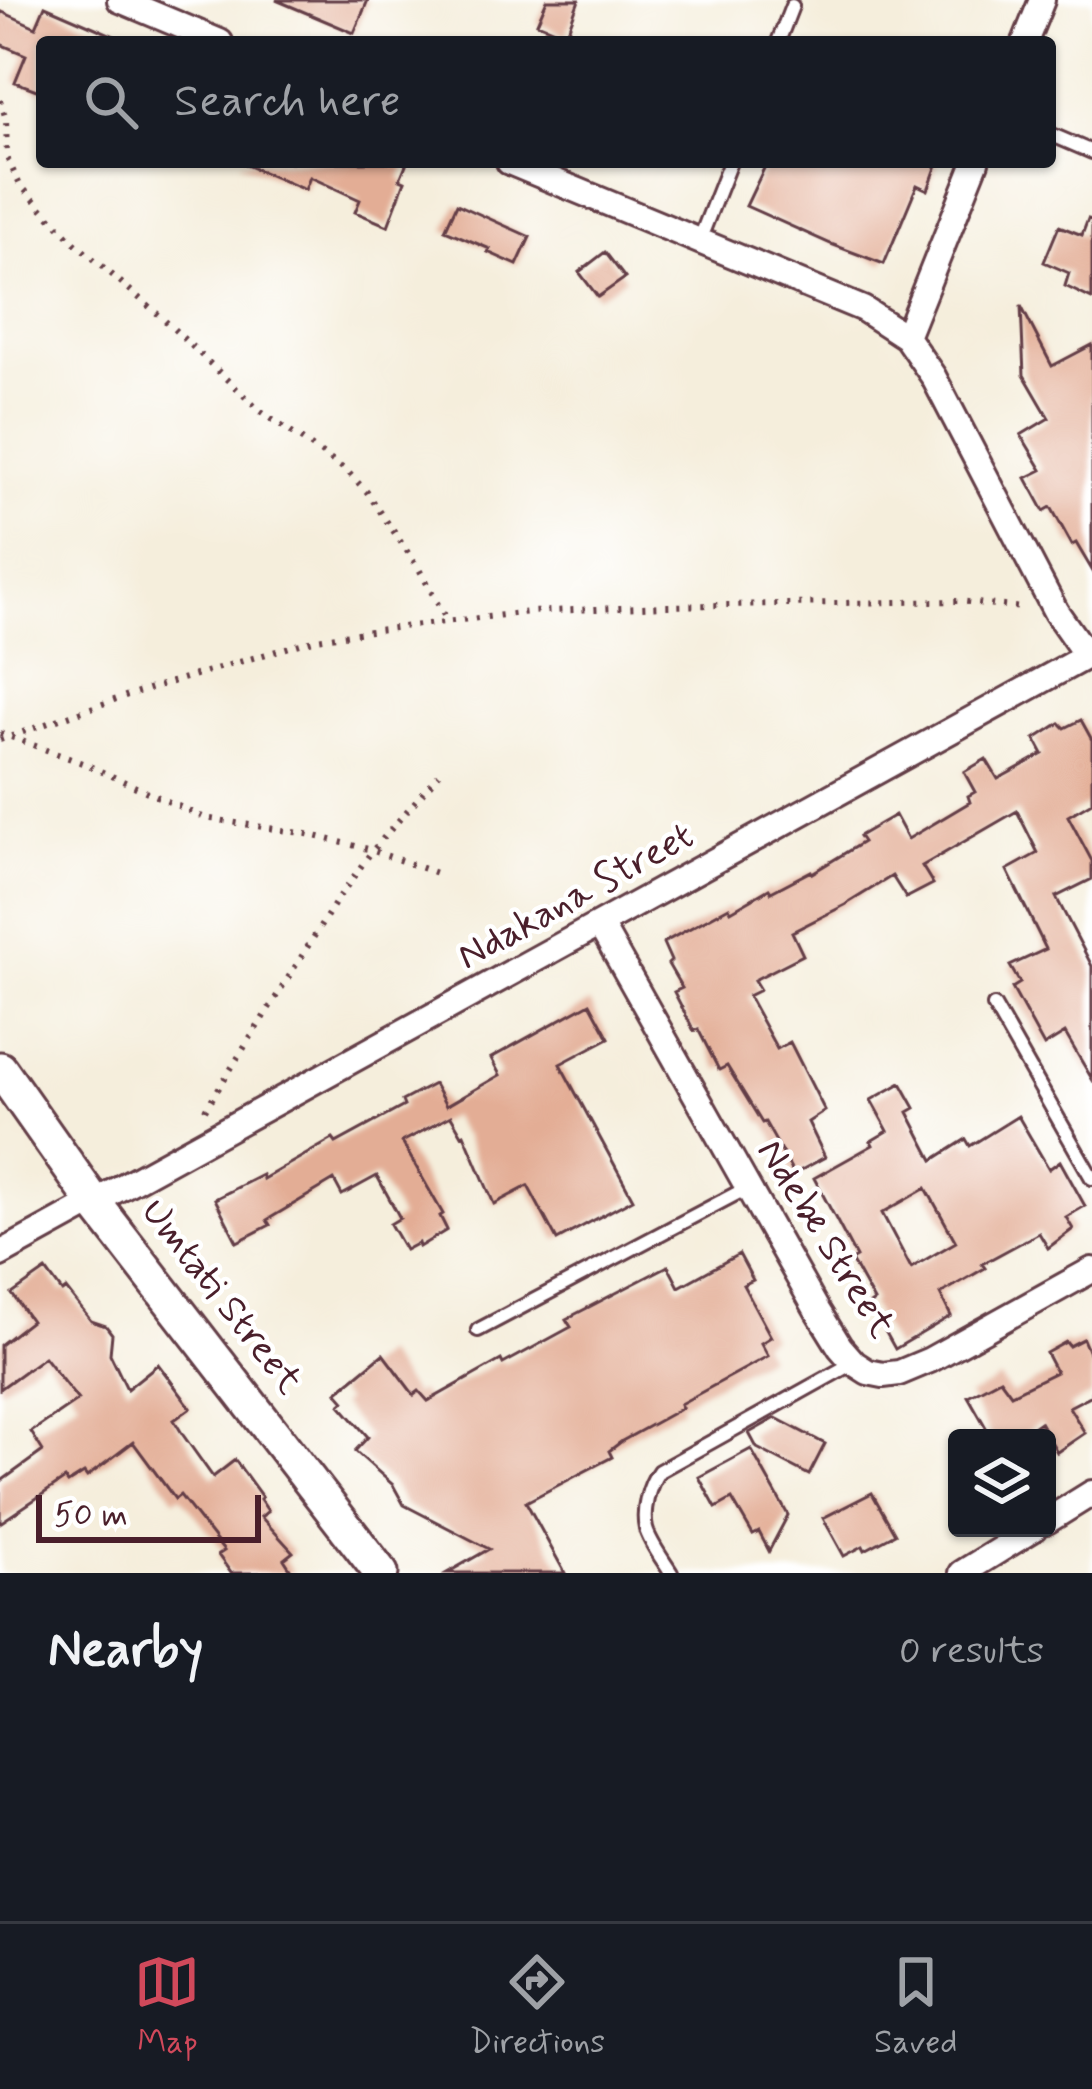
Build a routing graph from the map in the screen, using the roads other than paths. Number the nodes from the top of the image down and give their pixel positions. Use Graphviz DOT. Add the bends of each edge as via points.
graph roads {
  1 [pos="120,0"];
  2 [pos="1042,0"];
  3 [pos="150,6"];
  4 [pos="792,6"];
  5 [pos="208,36"];
  6 [pos="780,36"];
  7 [pos="1027,36"];
  8 [pos="1056,137"];
  9 [pos="1092,152"];
  10 [pos="523,168"];
  11 [pos="728,168"];
  12 [pos="974,168"];
  13 [pos="698,241"];
  14 [pos="905,337"];
  15 [pos="1089,655"];
  16 [pos="600,925"];
  17 [pos="994,1006"];
  18 [pos="0,1069"];
  19 [pos="1092,1178"];
  20 [pos="748,1188"];
  21 [pos="93,1201"];
  22 [pos="0,1254"];
  23 [pos="1092,1270"];
  24 [pos="478,1330"];
  25 [pos="854,1363"];
  26 [pos="1092,1493"];
  27 [pos="1056,1515"];
  28 [pos="1020,1537"];
  29 [pos="381,1573"];
  30 [pos="671,1573"];
  31 [pos="962,1573"];
  1 -- 3 [label="street"];
  2 -- 7 [label="street"];
  3 -- 5 [label="street"];
  4 -- 6 [label="lane"];
  8 -- 9 [label="lane"];
  10 -- 13 [label="street"];
  11 -- 13 [label="lane"];
  12 -- 14 [label="street"];
  13 -- 14 [label="street" via="863,309"];
  14 -- 15 [label="street" via="1056,612"];
  15 -- 16 [label="street, Ndakana Street"];
  16 -- 20 [label="street, Ndebe Street"];
  16 -- 21 [label="street, Ndakana Street"];
  17 -- 19 [label="lane"];
  18 -- 21 [label="street, Umtati Street"];
  20 -- 24 [label="lane"];
  20 -- 25 [label="street, Ndebe Street"];
  21 -- 22 [label="street, Ndakana Street"];
  21 -- 29 [label="street, Umtati Street"];
  23 -- 25 [label="street, Ndebe Street" via="899,1373"];
  25 -- 30 [label="lane" via="658,1471 646,1528"];
  26 -- 27 [label="street"];
  28 -- 31 [label="street"];
}
